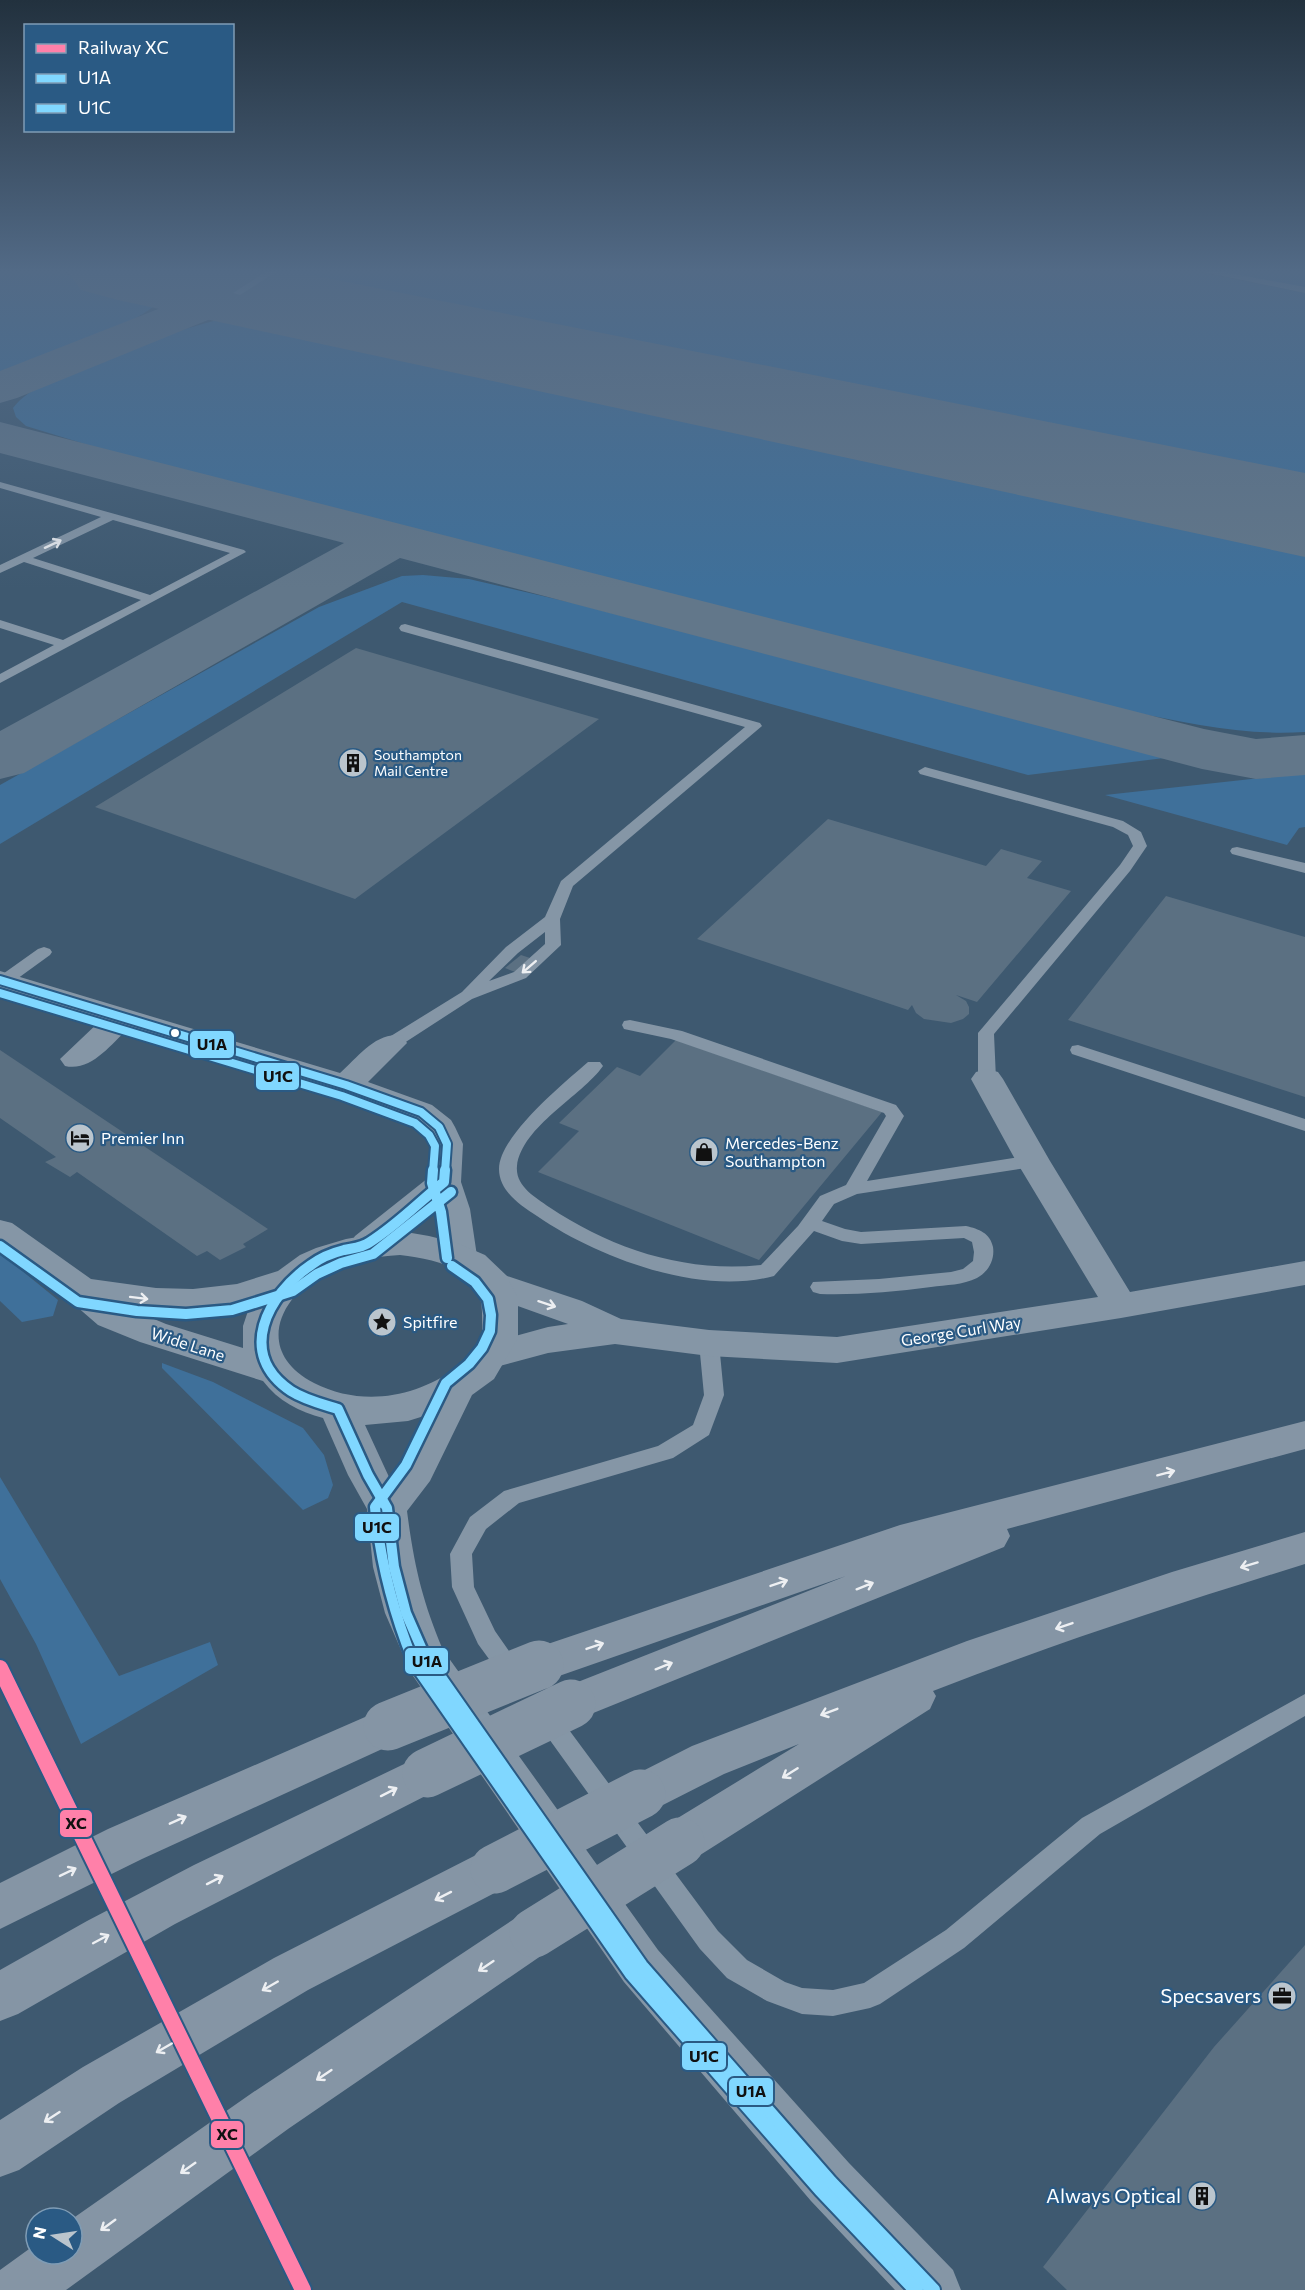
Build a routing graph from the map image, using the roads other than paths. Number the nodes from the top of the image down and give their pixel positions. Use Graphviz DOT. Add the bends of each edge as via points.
graph roads {
  1 [pos="3,488"];
  2 [pos="112,516"];
  3 [pos="22,558"];
  4 [pos="0,569"];
  5 [pos="152,599"];
  6 [pos="0,624"];
  7 [pos="405,628"];
  8 [pos="65,645"];
  9 [pos="0,679"];
  10 [pos="925,771"];
  11 [pos="1237,850"];
  12 [pos="1305,868"];
  13 [pos="552,919"];
  14 [pos="44,952"];
  15 [pos="2,980"];
  16 [pos="466,996"];
  17 [pos="123,1017"];
  18 [pos="630,1025"];
  19 [pos="392,1043"];
  20 [pos="1078,1050"];
  21 [pos="76,1059"];
  22 [pos="594,1066"];
  23 [pos="987,1079"];
  24 [pos="346,1085"];
  25 [pos="1305,1125"];
  26 [pos="1033,1161"];
  27 [pos="444,1182"];
  28 [pos="853,1189"];
  29 [pos="810,1223"];
  30 [pos="0,1231"];
  31 [pos="367,1245"];
  32 [pos="459,1256"];
  33 [pos="1305,1273"];
  34 [pos="288,1280"];
  35 [pos="492,1283"];
  36 [pos="820,1287"];
  37 [pos="81,1290"];
  38 [pos="1121,1305"];
  39 [pos="615,1331"];
  40 [pos="709,1343"];
  41 [pos="492,1355"];
  42 [pos="271,1370"];
  43 [pos="456,1389"];
  44 [pos="338,1409"];
  45 [pos="1305,1435"];
  46 [pos="1109,1488"];
  47 [pos="387,1508"];
  48 [pos="1305,1548"];
  49 [pos="982,1653"];
  50 [pos="1305,1704"];
  51 [pos="8,1902"];
  52 [pos="0,1997"];
  53 [pos="0,2151"];
  54 [pos="84,2243"];
  55 [pos="53,2266"];
  56 [pos="20,2290"];
  57 [pos="933,2290"];
  1 -- 2 [label="lane"];
  3 -- 2 [label="lane, one-way"];
  2 -- 5 [label="lane" via="240,552"];
  3 -- 4 [label="lane"];
  3 -- 5 [label="lane"];
  5 -- 8 [label="lane"];
  6 -- 8 [label="lane"];
  7 -- 13 [label="lane" via="755,726 566,884"];
  8 -- 9 [label="lane"];
  10 -- 23 [label="lane" via="1119,824 1139,838 1140,846 1125,868 986,1033"];
  11 -- 12 [label="lane"];
  13 -- 16 [label="lane" via="499,960"];
  13 -- 16 [label="lane, one-way" via="553,945 520,975"];
  14 -- 15 [label="lane"];
  15 -- 17 [label="street"];
  16 -- 19 [label="lane"];
  17 -- 21 [label="street"];
  17 -- 24 [label="street"];
  18 -- 28 [label="lane" via="676,1035 890,1110 895,1116"];
  19 -- 24 [label="street"];
  20 -- 25 [label="lane"];
  22 -- 29 [label="lane" via="535,1121 508,1165 510,1182 537,1207 573,1230 630,1256 694,1271 740,1275 767,1271"];
  23 -- 26 [label="street"];
  24 -- 27 [label="street" via="421,1113 439,1127 447,1144"];
  26 -- 28 [label="lane"];
  26 -- 38 [label="street"];
  27 -- 31 [label="street"];
  27 -- 32 [label="street" via="453,1209"];
  28 -- 29 [label="lane" via="827,1200"];
  29 -- 36 [label="lane" via="861,1238 966,1232 980,1238 985,1248 984,1258 975,1271 961,1276 887,1287"];
  30 -- 37 [label="street, Wide Lane"];
  31 -- 32 [label="street" via="400,1243"];
  31 -- 34 [label="street" via="338,1251"];
  32 -- 35 [label="street"];
  33 -- 38 [label="street, George Curl Way"];
  37 -- 34 [label="street, Wide Lane, one-way" via="187,1302 231,1298"];
  34 -- 42 [label="street" via="270,1300 261,1324 261,1347"];
  35 -- 39 [label="street, George Curl Way, one-way"];
  35 -- 41 [label="street" via="503,1314 502,1334"];
  37 -- 42 [label="street, Wide Lane" via="111,1316"];
  38 -- 40 [label="street, George Curl Way" via="837,1350"];
  39 -- 40 [label="street, George Curl Way"];
  39 -- 41 [label="street, George Curl Way" via="548,1340"];
  40 -- 50 [label="lane" via="714,1395 702,1430 665,1452 512,1497 478,1523 461,1554 463,1587 486,1637 709,1940 737,1969 801,2001 833,2003 870,1995 955,1939 1091,1826"];
  41 -- 43 [label="street"];
  42 -- 44 [label="street" via="302,1396"];
  43 -- 44 [label="street" via="409,1407 378,1412"];
  43 -- 47 [label="street" via="416,1471"];
  44 -- 47 [label="street"];
  46 -- 45 [label="highway, one-way"];
  51 -- 46 [label="highway, one-way, bridge" via="125,1844 388,1726 539,1665 900,1541"];
  52 -- 46 [label="highway, one-way, bridge" via="162,1906 571,1704"];
  47 -- 57 [label="street" via="394,1567 406,1613 432,1670 641,1966 830,2182"];
  48 -- 49 [label="highway, one-way"];
  49 -- 53 [label="highway, one-way, bridge" via="708,1760 640,1794 291,1974 101,2085"];
  49 -- 54 [label="highway, one-way, bridge" via="534,1933 270,2111"];
  55 -- 56 [label="highway"];
}
